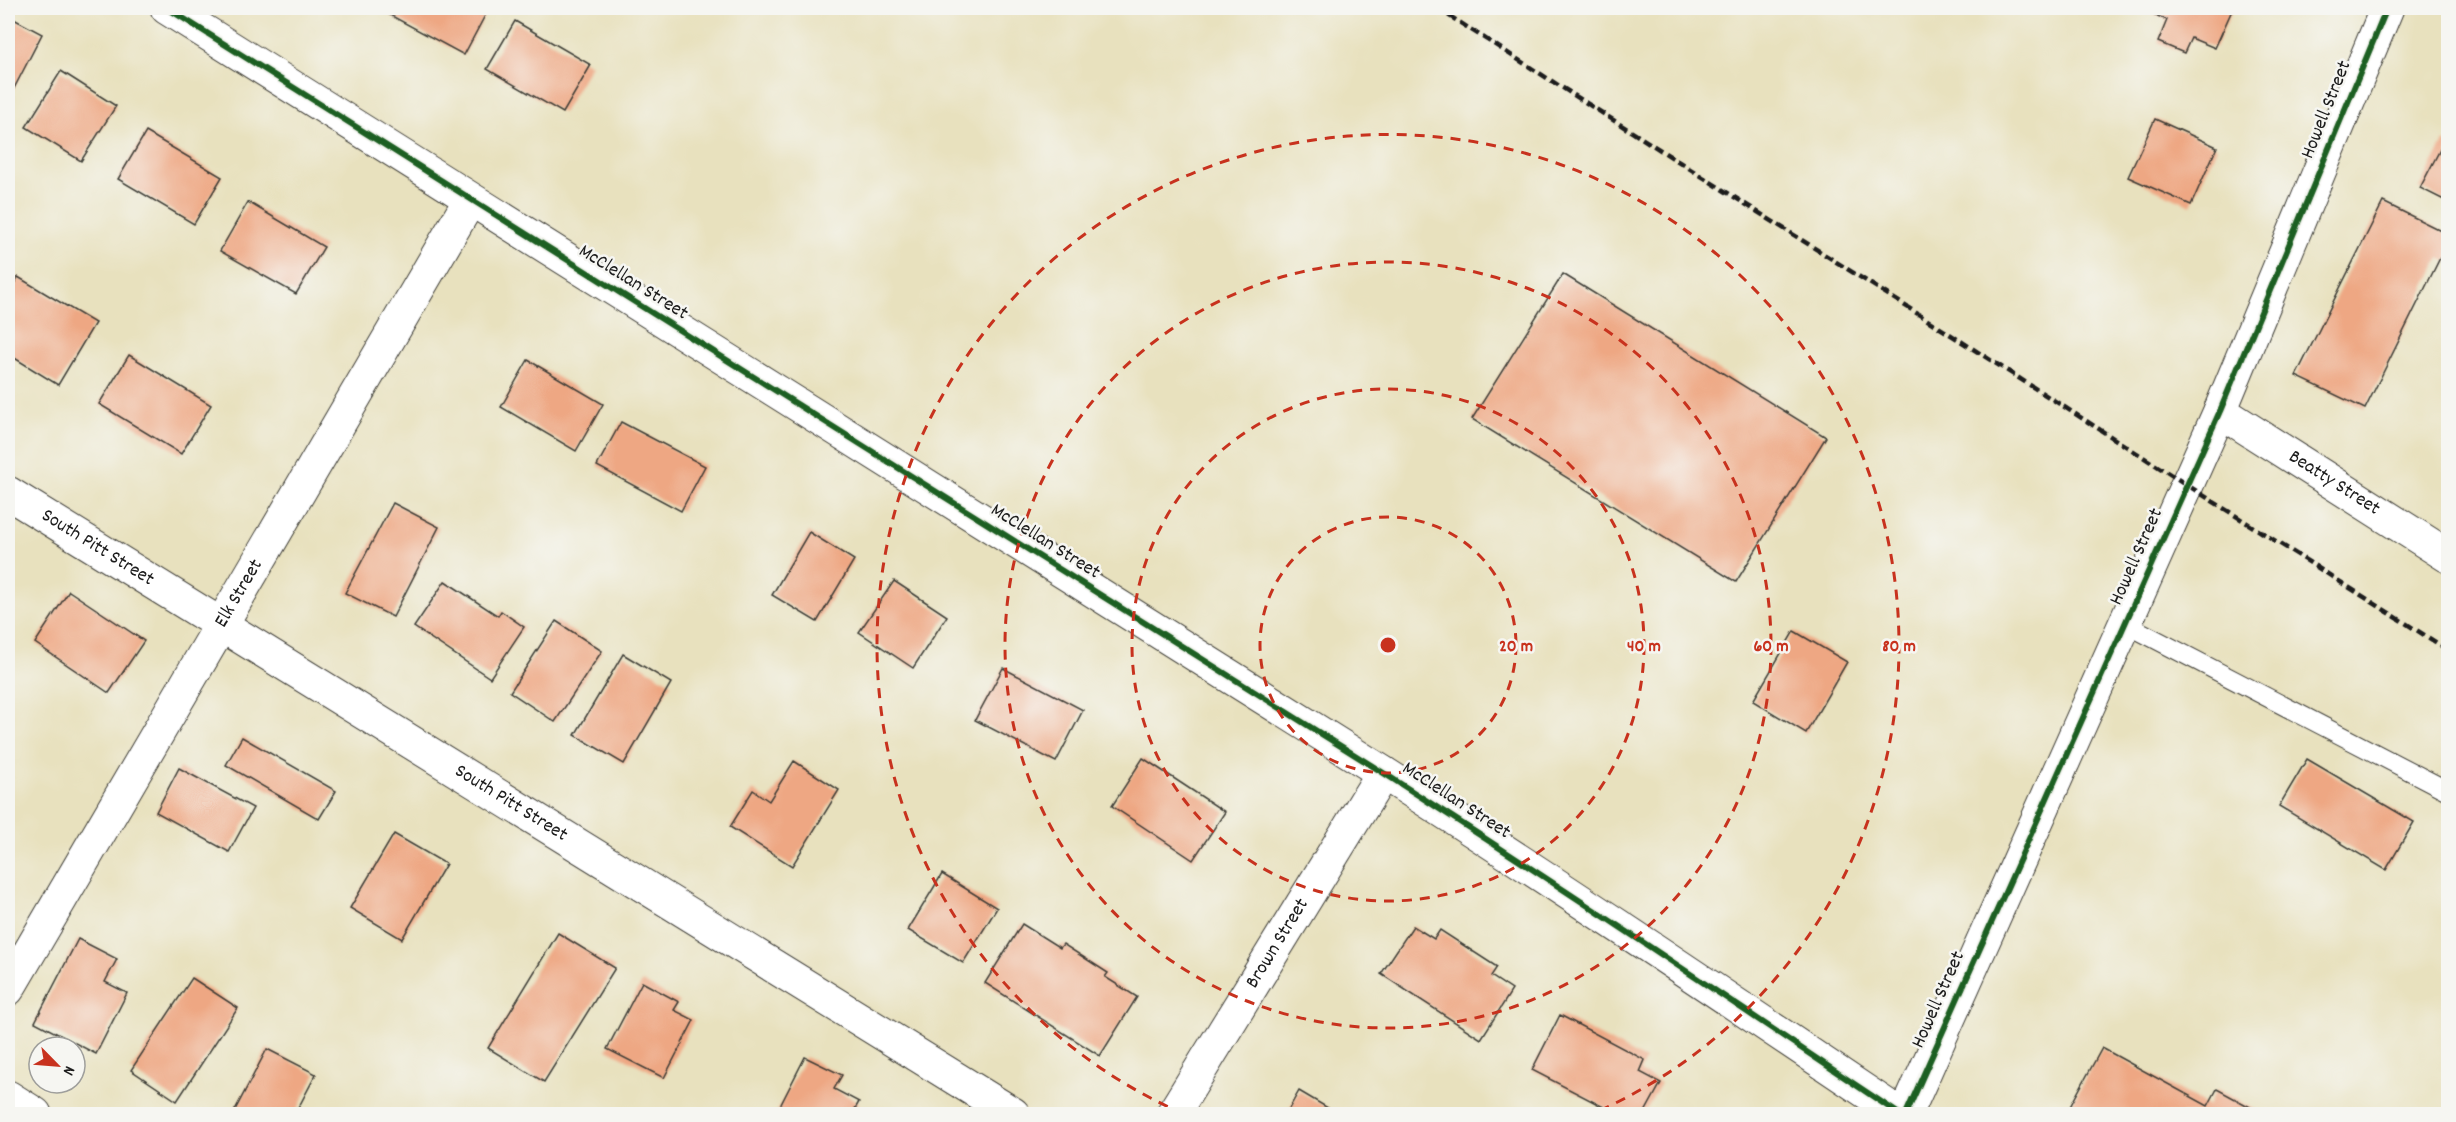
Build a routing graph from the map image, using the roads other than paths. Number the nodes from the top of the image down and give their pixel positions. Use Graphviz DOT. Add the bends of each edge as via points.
graph roads {
  1 [pos="167,8"];
  2 [pos="2387,8"];
  3 [pos="470,200"];
  4 [pos="2220,411"];
  5 [pos="8,493"];
  6 [pos="2448,556"];
  7 [pos="2126,624"];
  8 [pos="221,626"];
  9 [pos="1383,773"];
  10 [pos="2448,791"];
  11 [pos="8,989"];
  12 [pos="8,1097"];
  13 [pos="35,1114"];
  14 [pos="1013,1114"];
  15 [pos="1173,1114"];
  16 [pos="1899,1114"];
  17 [pos="1906,1114"];
  1 -- 3 [label="street, McClellan Street"];
  2 -- 4 [label="street, Howell Street"];
  3 -- 8 [label="street, Elk Street"];
  3 -- 9 [label="street, McClellan Street"];
  4 -- 6 [label="street, Beatty Street"];
  4 -- 7 [label="street, Howell Street"];
  5 -- 8 [label="street, South Pitt Street"];
  7 -- 10 [label="lane"];
  7 -- 17 [label="street, Howell Street"];
  8 -- 11 [label="street, Elk Street"];
  8 -- 14 [label="street, South Pitt Street"];
  9 -- 15 [label="street, Brown Street"];
  9 -- 16 [label="street, McClellan Street"];
  12 -- 13 [label="street"];
}
